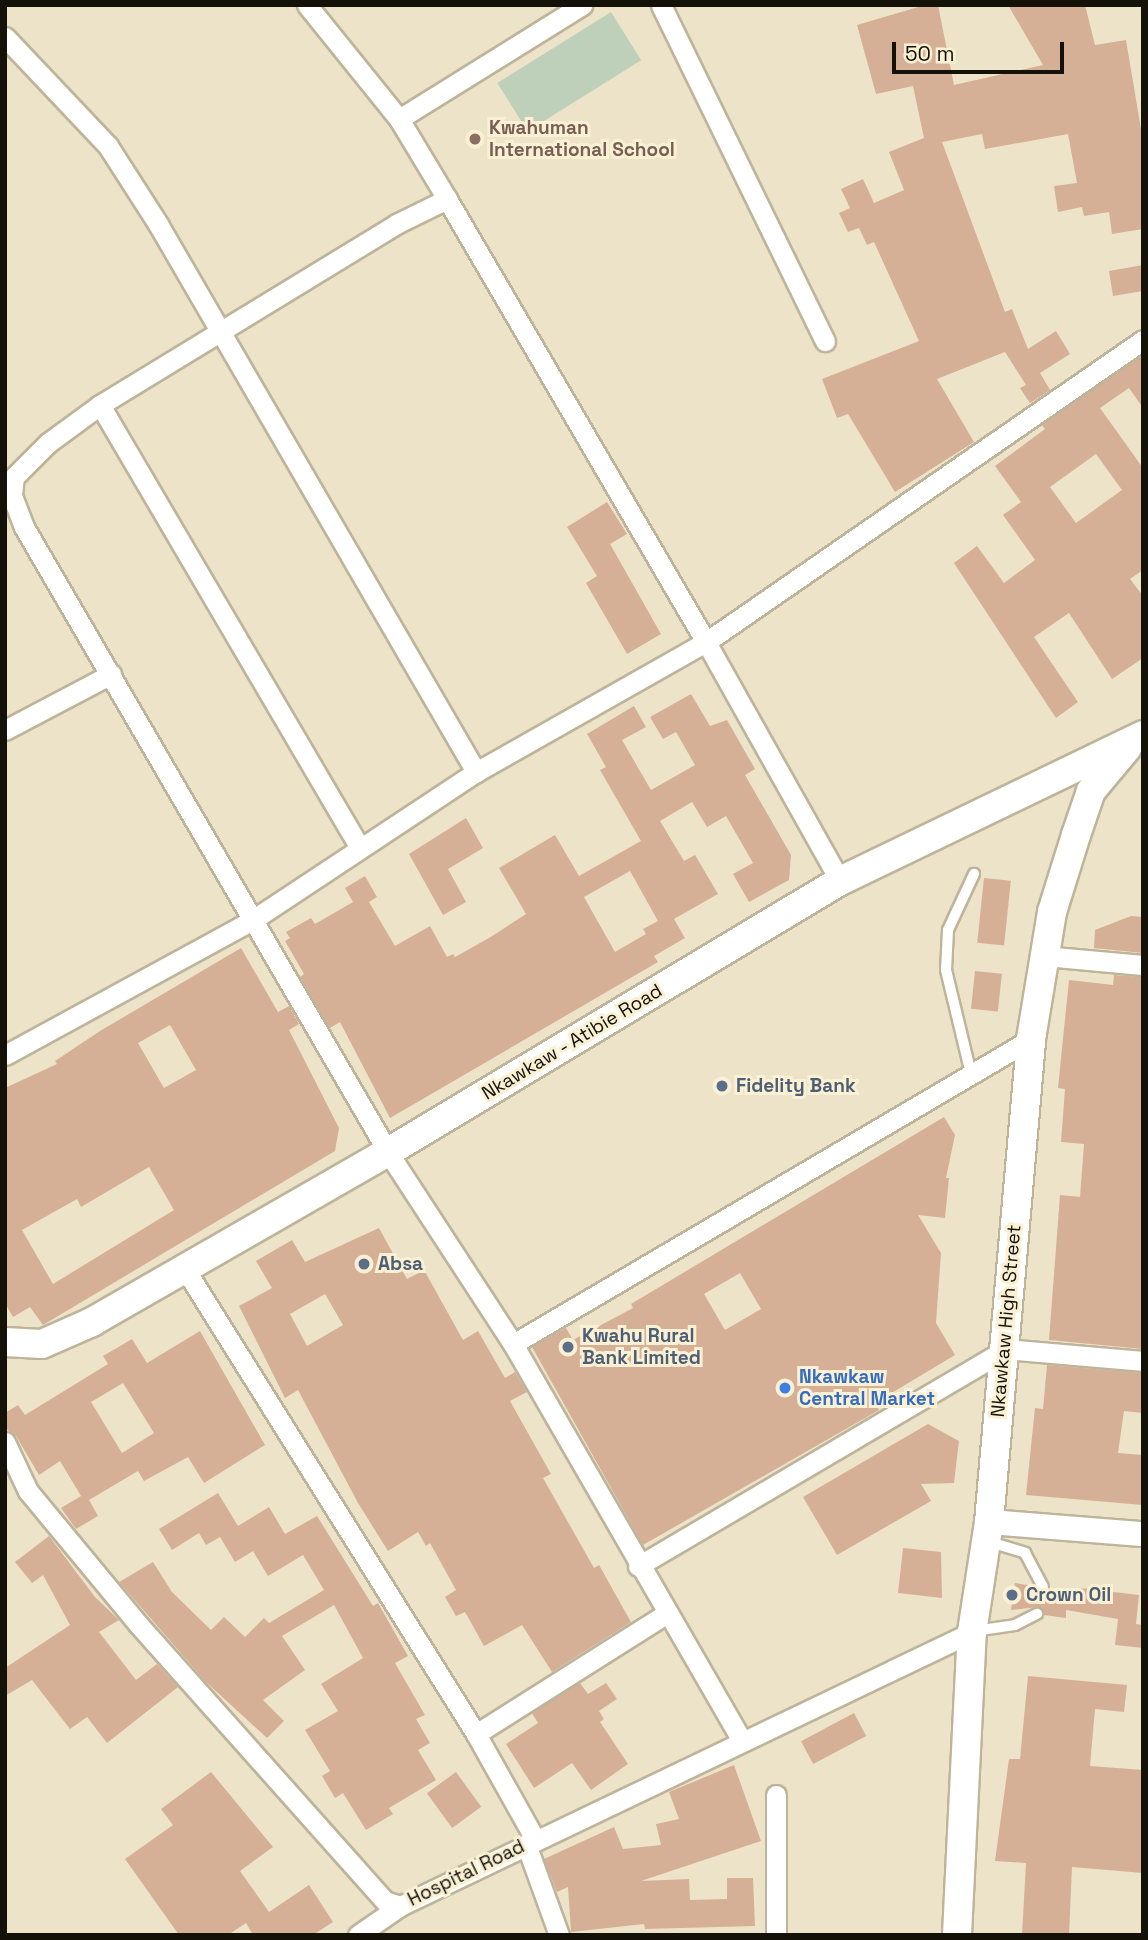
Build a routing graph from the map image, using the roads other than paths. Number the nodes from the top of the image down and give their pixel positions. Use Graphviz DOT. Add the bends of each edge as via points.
graph roads {
  1 [pos="307,5"];
  2 [pos="582,5"];
  3 [pos="661,5"];
  4 [pos="5,37"];
  5 [pos="399,118"];
  6 [pos="447,199"];
  7 [pos="220,331"];
  8 [pos="1143,340"];
  9 [pos="825,341"];
  10 [pos="100,405"];
  11 [pos="10,504"];
  12 [pos="706,642"];
  13 [pos="111,674"];
  14 [pos="5,730"];
  15 [pos="1143,735"];
  16 [pos="476,772"];
  17 [pos="360,848"];
  18 [pos="974,874"];
  19 [pos="840,881"];
  20 [pos="254,919"];
  21 [pos="1044,956"];
  22 [pos="1143,965"];
  23 [pos="1031,1039"];
  24 [pos="5,1055"];
  25 [pos="971,1074"];
  26 [pos="388,1152"];
  27 [pos="185,1269"];
  28 [pos="513,1344"];
  29 [pos="7,1349"];
  30 [pos="1006,1349"];
  31 [pos="1143,1361"];
  32 [pos="5,1442"];
  33 [pos="988,1531"];
  34 [pos="1143,1534"];
  35 [pos="638,1566"];
  36 [pos="1042,1587"];
  37 [pos="666,1614"];
  38 [pos="1037,1614"];
  39 [pos="972,1632"];
  40 [pos="476,1734"];
  41 [pos="741,1739"];
  42 [pos="776,1795"];
  43 [pos="531,1841"];
  44 [pos="400,1906"];
  45 [pos="358,1935"];
  46 [pos="559,1935"];
  47 [pos="776,1935"];
  48 [pos="957,1935"];
  1 -- 5 [label="street"];
  2 -- 5 [label="street"];
  3 -- 9 [label="street"];
  4 -- 7 [label="street" via="108,146"];
  5 -- 6 [label="street"];
  6 -- 7 [label="street" via="396,224"];
  6 -- 12 [label="street"];
  7 -- 10 [label="street"];
  7 -- 16 [label="street"];
  8 -- 12 [label="street"];
  10 -- 11 [label="street" via="48,443 14,477"];
  10 -- 17 [label="street"];
  11 -- 13 [label="street"];
  12 -- 16 [label="street"];
  12 -- 19 [label="street"];
  13 -- 14 [label="street"];
  13 -- 20 [label="street"];
  15 -- 19 [label="main road, Nkawkaw - Atibie Road"];
  15 -- 21 [label="main road, Nkawkaw High Street" via="1115,758 1091,792 1052,912"];
  16 -- 17 [label="street"];
  17 -- 20 [label="street"];
  18 -- 25 [label="lane" via="948,930 946,970"];
  19 -- 26 [label="main road, Nkawkaw - Atibie Road"];
  20 -- 24 [label="street"];
  20 -- 26 [label="street"];
  21 -- 22 [label="street"];
  21 -- 23 [label="main road, Nkawkaw High Street"];
  23 -- 25 [label="street"];
  23 -- 30 [label="main road, Nkawkaw High Street"];
  25 -- 28 [label="street"];
  26 -- 27 [label="main road, Nkawkaw - Atibie Road"];
  26 -- 28 [label="street"];
  27 -- 29 [label="main road, Nkawkaw - Atibie Road" via="68,1333 42,1344"];
  27 -- 40 [label="street"];
  28 -- 35 [label="street"];
  30 -- 31 [label="street"];
  30 -- 33 [label="main road, Nkawkaw High Street"];
  30 -- 35 [label="street"];
  32 -- 44 [label="street, Hospital Road" via="28,1491 138,1624 385,1901"];
  33 -- 34 [label="street"];
  33 -- 36 [label="lane" via="1025,1553"];
  33 -- 39 [label="main road, Nkawkaw High Street"];
  35 -- 37 [label="street"];
  37 -- 40 [label="street"];
  37 -- 41 [label="street"];
  38 -- 39 [label="lane" via="1015,1625"];
  39 -- 41 [label="street, Hospital Road"];
  39 -- 48 [label="main road, Nkawkaw High Street"];
  40 -- 43 [label="street"];
  41 -- 43 [label="street, Hospital Road"];
  42 -- 47 [label="street"];
  43 -- 44 [label="street, Hospital Road"];
  43 -- 46 [label="street"];
  44 -- 45 [label="street"];
}
